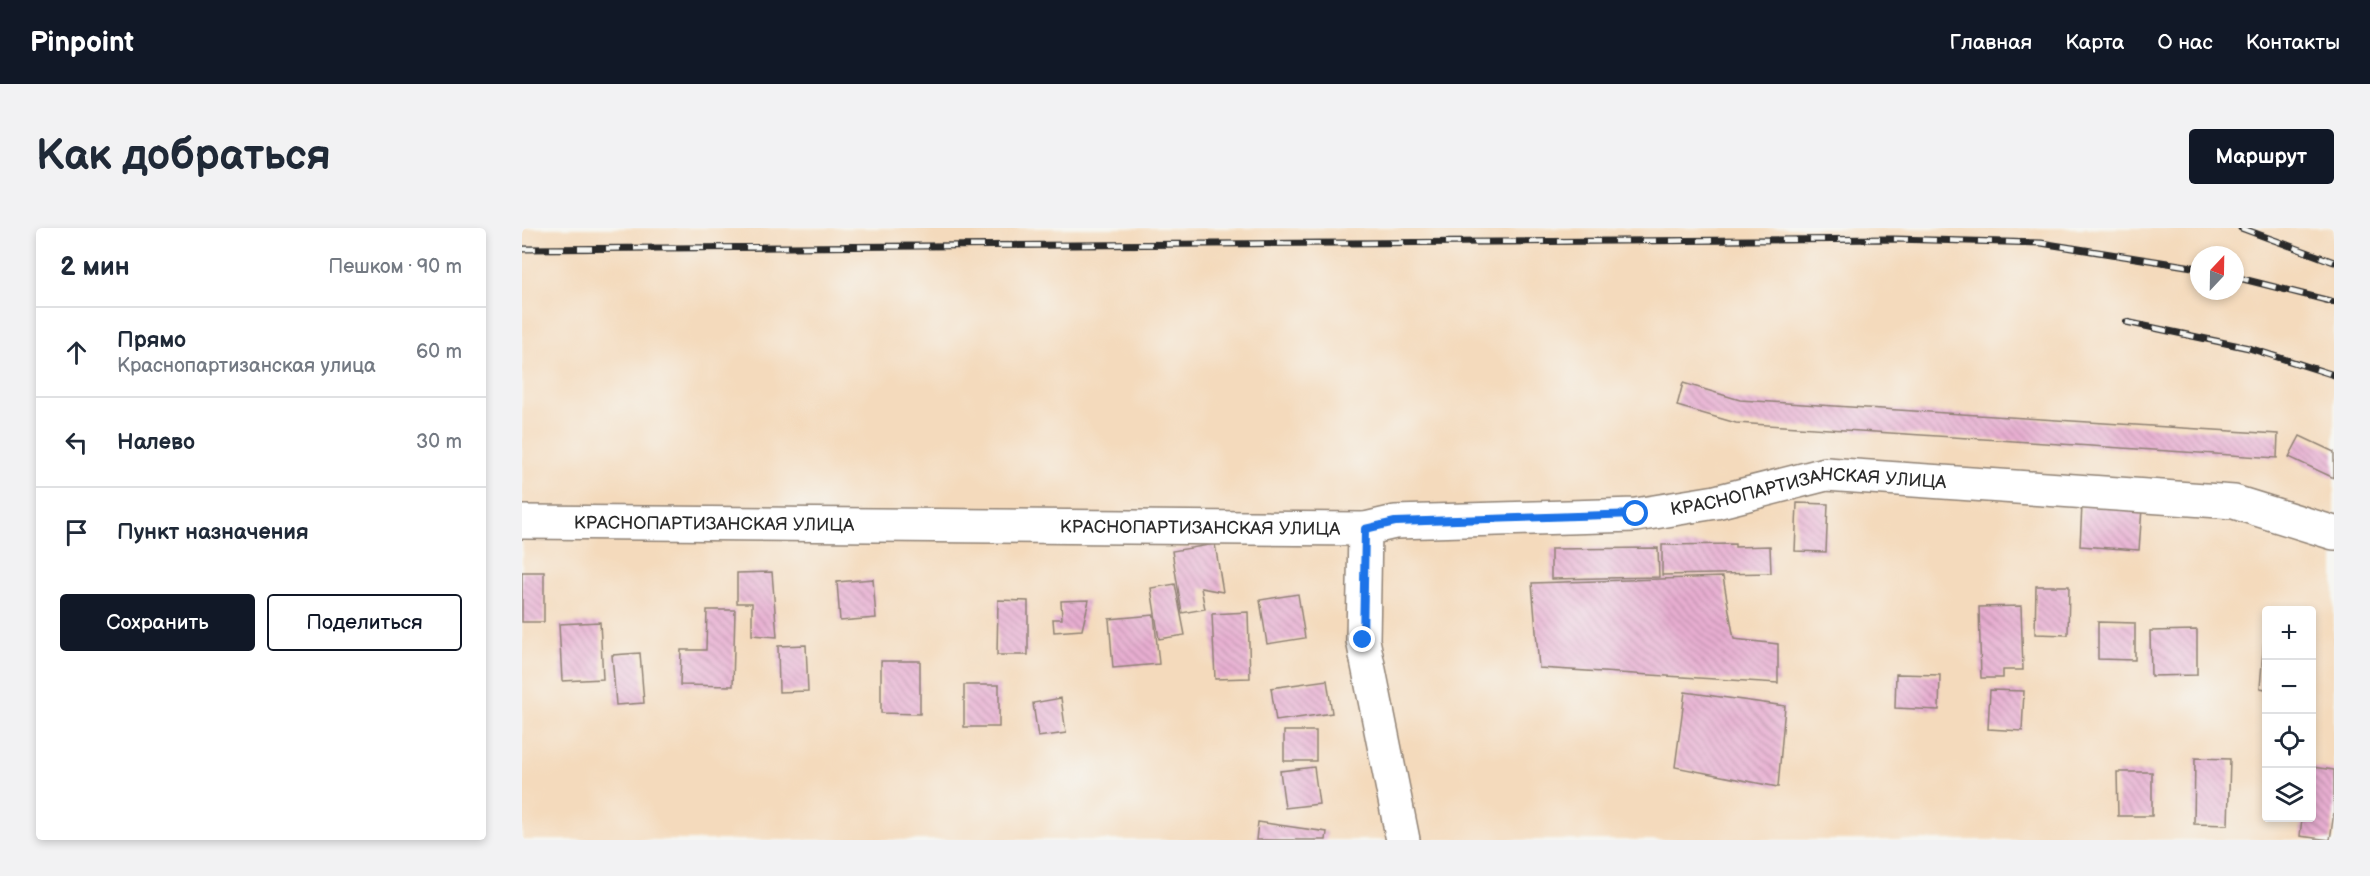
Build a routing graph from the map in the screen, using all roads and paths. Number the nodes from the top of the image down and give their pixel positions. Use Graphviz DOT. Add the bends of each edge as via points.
graph roads {
  1 [pos="522,522"];
  2 [pos="1365,529"];
  3 [pos="2334,533"];
  4 [pos="1403,840"];
  1 -- 2 [label="street, КРАСНОПАРТИЗАНСКАЯ УЛИЦА"];
  2 -- 3 [label="street, КРАСНОПАРТИЗАНСКАЯ УЛИЦА" via="1395,522 1636,514 1716,502 1826,474 2234,501"];
  2 -- 4 [label="street" via="1363,640"];
}
